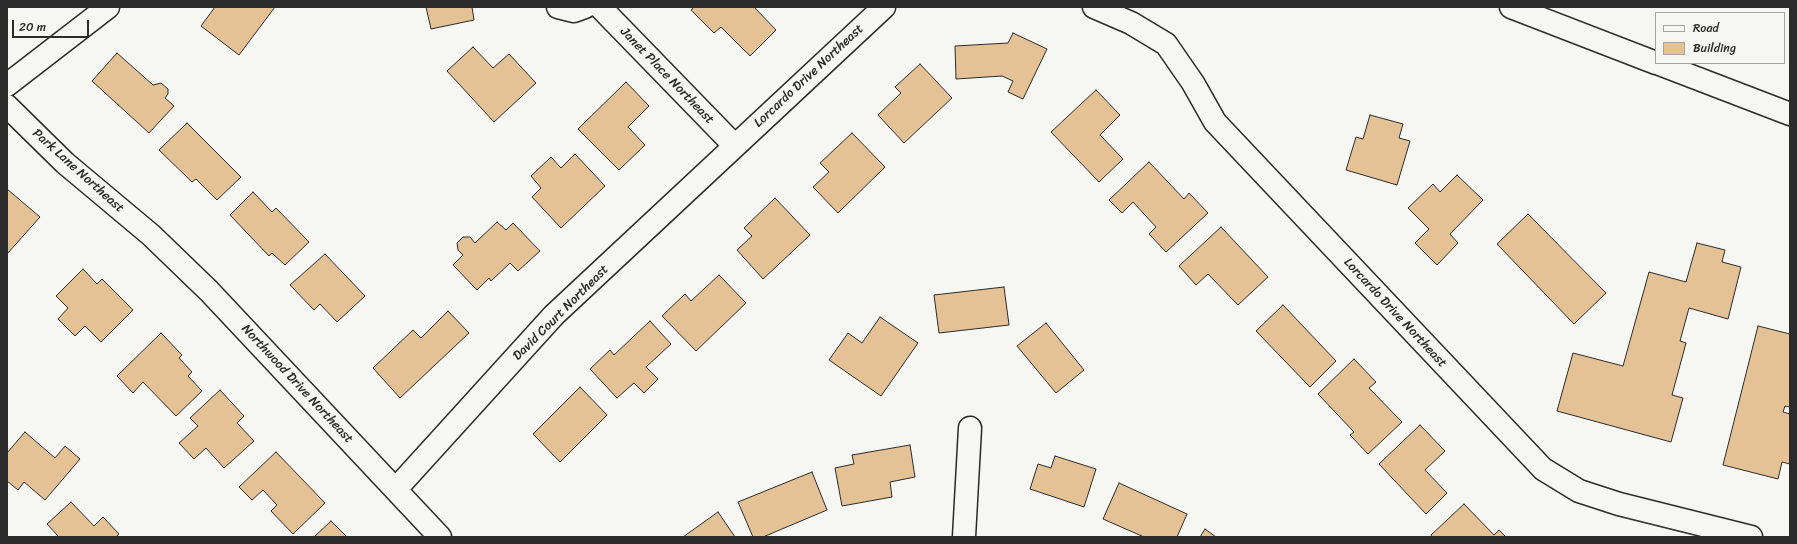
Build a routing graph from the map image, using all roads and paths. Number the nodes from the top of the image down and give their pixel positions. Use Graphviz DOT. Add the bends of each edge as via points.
graph roads {
  1 [pos="108,7"];
  2 [pos="558,7"];
  3 [pos="585,7"];
  4 [pos="600,7"];
  5 [pos="884,7"];
  6 [pos="1094,7"];
  7 [pos="1511,7"];
  8 [pos="1655,63"];
  9 [pos="1659,64"];
  10 [pos="7,85"];
  11 [pos="7,106"];
  12 [pos="1790,114"];
  13 [pos="735,146"];
  14 [pos="152,234"];
  15 [pos="970,428"];
  16 [pos="396,489"];
  17 [pos="440,537"];
  18 [pos="964,537"];
  19 [pos="1752,537"];
  1 -- 10 [label="main road"];
  2 -- 3 [label="main road" via="574,11"];
  4 -- 13 [label="main road, Janet Place Northeast"];
  5 -- 13 [label="main road, Lorcardo Drive Northeast"];
  6 -- 19 [label="main road, Lorcardo Drive Northeast" via="1131,23 1166,44 1193,83 1215,122 1543,469 1579,491 1619,504"];
  7 -- 8 [label="main road"];
  9 -- 12 [label="main road"];
  11 -- 14 [label="main road, Park Lane Northeast" via="65,163"];
  13 -- 16 [label="main road, David Court Northeast" via="554,315"];
  14 -- 16 [label="main road, Northwood Drive Northeast"];
  15 -- 18 [label="main road"];
  16 -- 17 [label="main road, Northwood Drive Northeast"];
}
